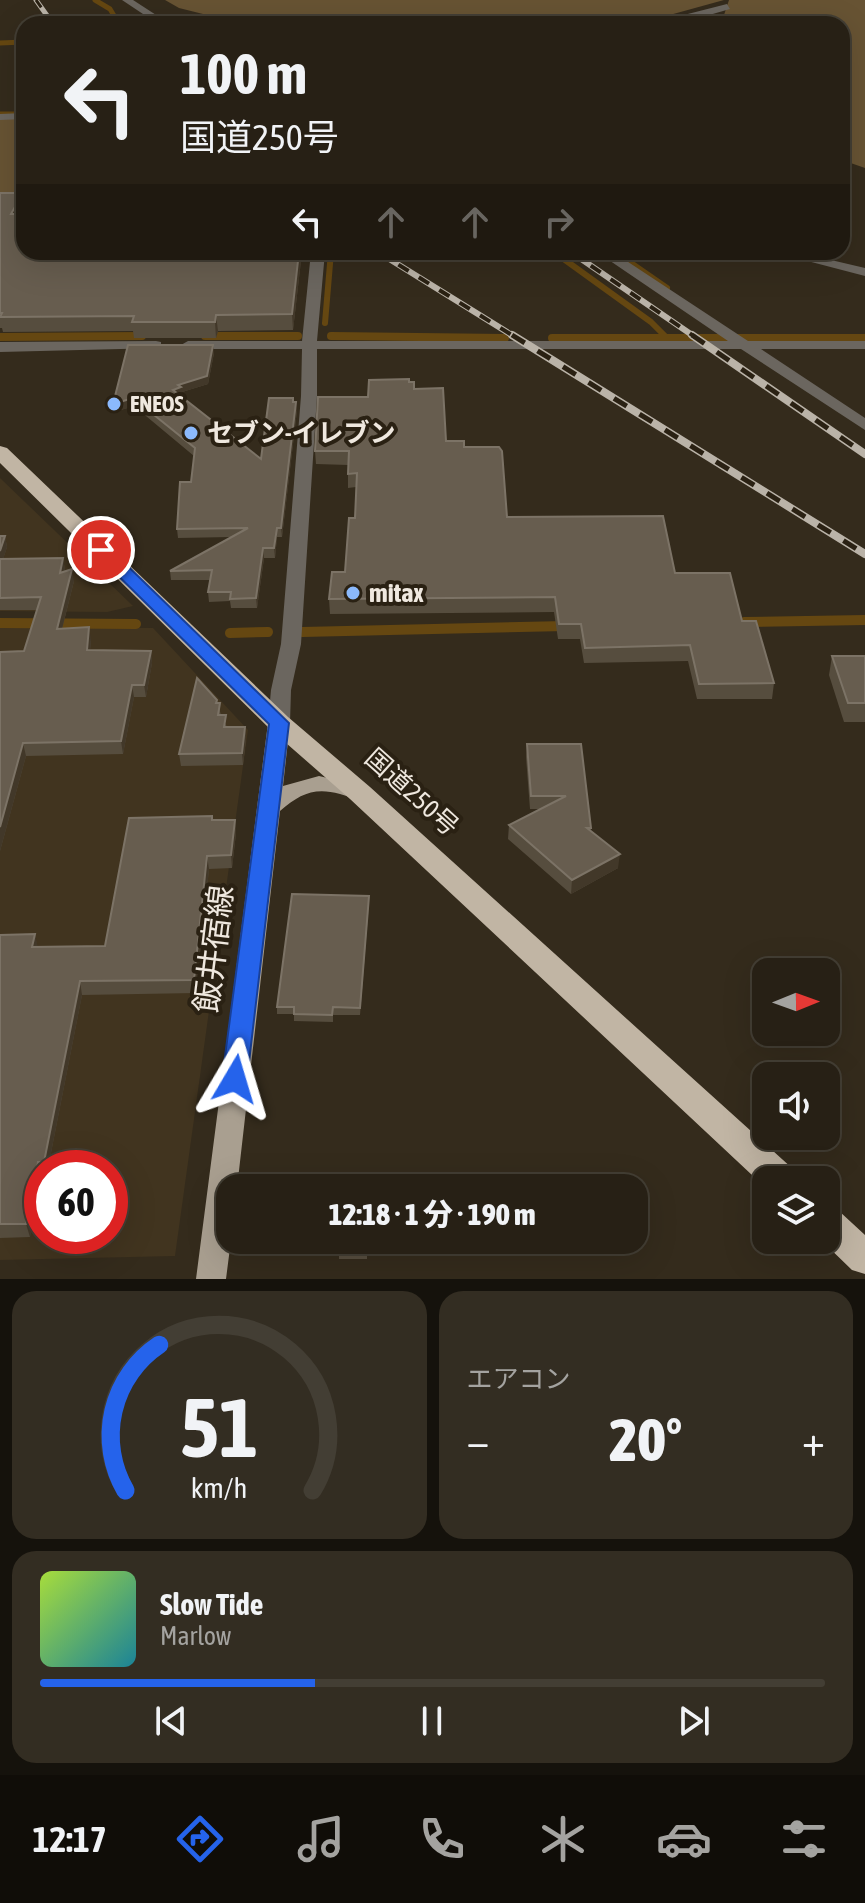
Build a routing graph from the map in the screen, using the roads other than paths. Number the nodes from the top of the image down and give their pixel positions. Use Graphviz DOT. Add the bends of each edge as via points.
graph roads {
  1 [pos="127,0"];
  2 [pos="727,7"];
  3 [pos="154,16"];
  4 [pos="691,16"];
  5 [pos="317,260"];
  6 [pos="616,260"];
  7 [pos="814,260"];
  8 [pos="865,272"];
  9 [pos="734,340"];
  10 [pos="309,344"];
  11 [pos="865,345"];
  12 [pos="0,347"];
  13 [pos="865,425"];
  14 [pos="0,452"];
  15 [pos="279,723"];
  16 [pos="360,793"];
  17 [pos="268,809"];
  18 [pos="766,1166"];
  19 [pos="840,1235"];
  20 [pos="865,1258"];
  21 [pos="212,1269"];
  1 -- 3 [label="street"];
  2 -- 4 [label="street"];
  5 -- 10 [label="street"];
  6 -- 9 [label="street"];
  7 -- 8 [label="street"];
  9 -- 10 [label="street"];
  9 -- 11 [label="street"];
  9 -- 13 [label="street"];
  10 -- 12 [label="street"];
  10 -- 15 [label="street" via="291,644"];
  14 -- 15 [label="highway, 国道250号"];
  15 -- 16 [label="highway, 国道250号"];
  15 -- 17 [label="main road, 飯井宿線"];
  16 -- 17 [label="main road" via="329,783 301,784"];
  16 -- 18 [label="highway, 国道250号"];
  17 -- 21 [label="main road, 飯井宿線"];
  19 -- 20 [label="highway"];
}
